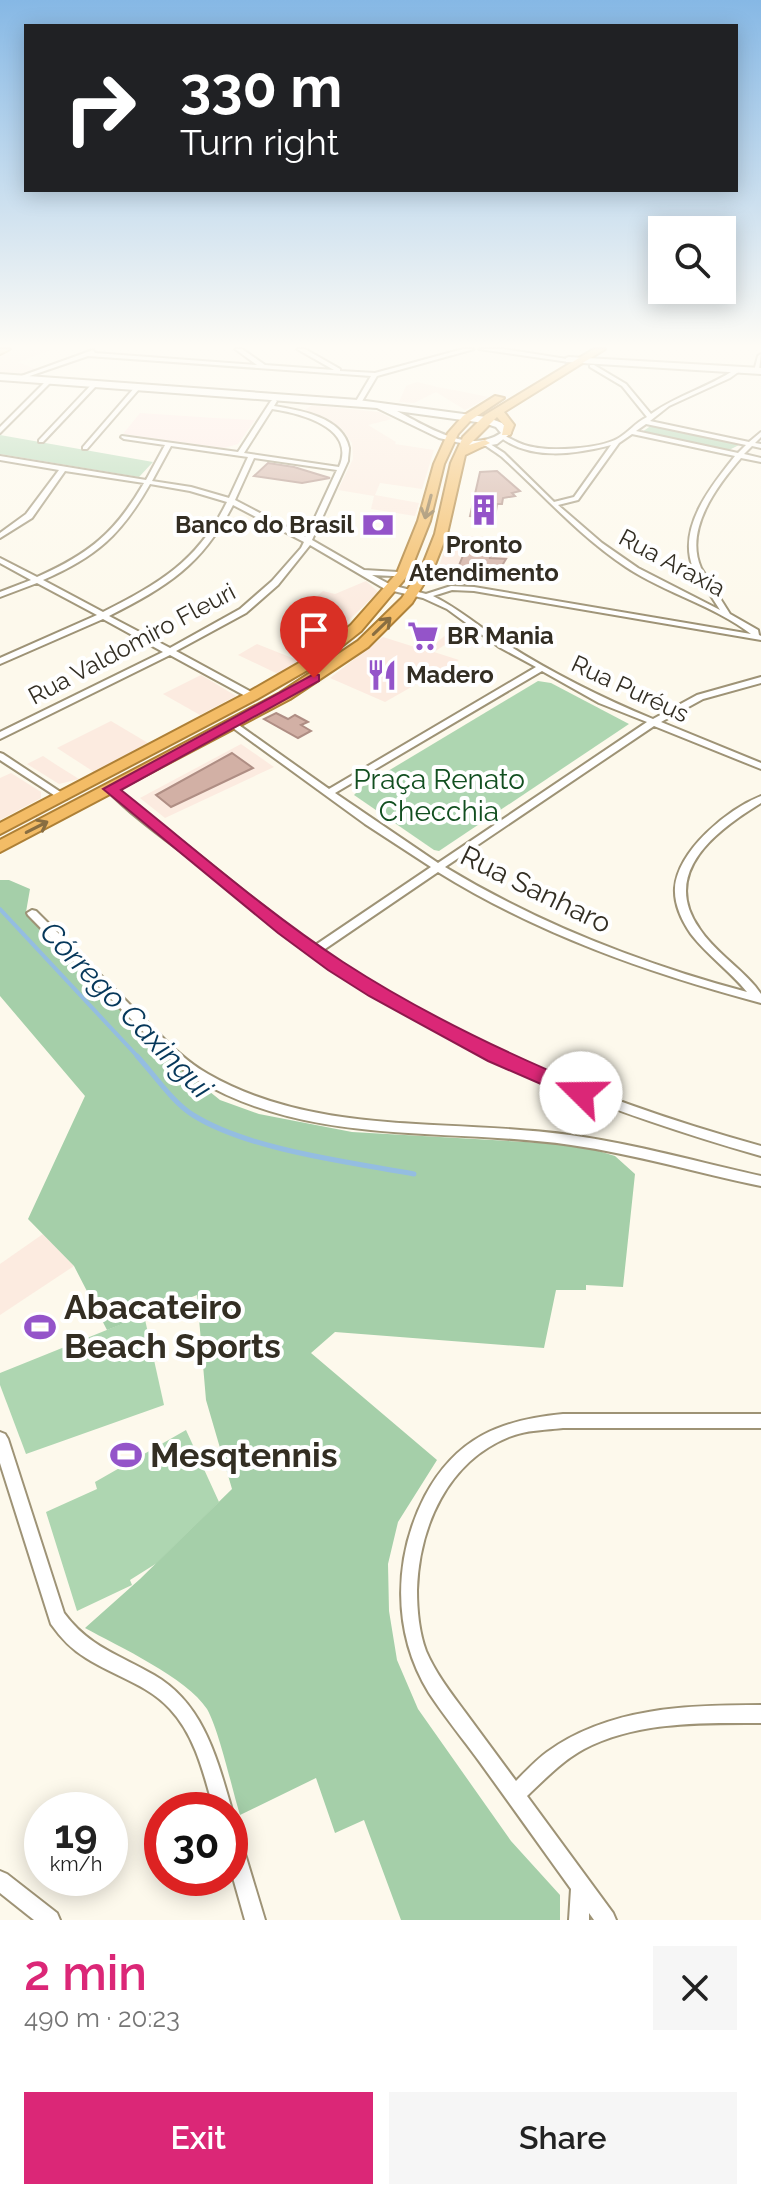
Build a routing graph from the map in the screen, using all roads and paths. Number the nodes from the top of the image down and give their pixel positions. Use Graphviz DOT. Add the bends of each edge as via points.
graph roads {
  1 [pos="43,439"];
  2 [pos="93,439"];
  3 [pos="136,439"];
  4 [pos="250,439"];
  5 [pos="342,439"];
  6 [pos="446,439"];
  7 [pos="471,439"];
  8 [pos="498,439"];
  9 [pos="503,439"];
  10 [pos="505,439"];
  11 [pos="622,439"];
  12 [pos="662,439"];
  13 [pos="729,439"];
  14 [pos="756,439"];
  15 [pos="449,440"];
  16 [pos="41,441"];
  17 [pos="617,442"];
  18 [pos="169,443"];
  19 [pos="485,443"];
  20 [pos="751,444"];
  21 [pos="598,446"];
  22 [pos="761,446"];
  23 [pos="85,448"];
  24 [pos="463,448"];
  25 [pos="608,452"];
  26 [pos="240,454"];
  27 [pos="502,454"];
  28 [pos="738,455"];
  29 [pos="252,456"];
  30 [pos="0,458"];
  31 [pos="761,460"];
  32 [pos="64,468"];
  33 [pos="341,469"];
  34 [pos="148,482"];
  35 [pos="543,494"];
  36 [pos="576,496"];
  37 [pos="229,500"];
  38 [pos="553,504"];
  39 [pos="568,517"];
  40 [pos="0,536"];
  41 [pos="308,541"];
  42 [pos="0,560"];
  43 [pos="361,571"];
  44 [pos="403,574"];
  45 [pos="431,576"];
  46 [pos="37,579"];
  47 [pos="393,589"];
  48 [pos="442,590"];
  49 [pos="0,595"];
  50 [pos="419,595"];
  51 [pos="450,607"];
  52 [pos="102,614"];
  53 [pos="729,616"];
  54 [pos="739,629"];
  55 [pos="758,635"];
  56 [pos="170,651"];
  57 [pos="0,661"];
  58 [pos="541,668"];
  59 [pos="761,680"];
  60 [pos="252,696"];
  61 [pos="652,723"];
  62 [pos="233,725"];
  63 [pos="0,736"];
  64 [pos="0,756"];
  65 [pos="761,766"];
  66 [pos="111,789"];
  67 [pos="330,792"];
  68 [pos="63,797"];
  69 [pos="761,799"];
  70 [pos="0,829"];
  71 [pos="0,847"];
  72 [pos="439,868"];
  73 [pos="32,913"];
  74 [pos="314,951"];
  75 [pos="760,999"];
  76 [pos="761,1151"];
  77 [pos="761,1181"];
  78 [pos="761,1421"];
  79 [pos="0,1439"];
  80 [pos="761,1714"];
  81 [pos="217,1792"];
  82 [pos="514,1796"];
  83 [pos="0,1881"];
  84 [pos="581,1887"];
  85 [pos="248,1896"];
  86 [pos="50,1920"];
  87 [pos="255,1920"];
  88 [pos="579,1920"];
  89 [pos="606,1920"];
  1 -- 16 [label="street"];
  2 -- 23 [label="street"];
  3 -- 18 [label="street"];
  4 -- 26 [label="street"];
  5 -- 33 [label="street" via="346,449"];
  6 -- 15 [label="main road"];
  7 -- 24 [label="highway"];
  8 -- 19 [label="main road"];
  9 -- 27 [label="street"];
  10 -- 21 [label="street" via="535,448"];
  11 -- 17 [label="street"];
  12 -- 28 [label="street"];
  13 -- 20 [label="street"];
  14 -- 20 [label="street"];
  15 -- 24 [label="main road"];
  15 -- 44 [label="highway, one-way"];
  17 -- 21 [label="street"];
  17 -- 25 [label="street"];
  18 -- 26 [label="street"];
  18 -- 34 [label="street"];
  19 -- 24 [label="highway"];
  19 -- 27 [label="street, Rua Araxia"];
  20 -- 22 [label="street"];
  20 -- 28 [label="street"];
  21 -- 25 [label="street"];
  24 -- 45 [label="highway"];
  25 -- 36 [label="street"];
  26 -- 29 [label="street"];
  27 -- 35 [label="street, Rua Araxia"];
  28 -- 31 [label="street"];
  28 -- 53 [label="street" via="714,488 692,541 697,569"];
  29 -- 33 [label="street"];
  29 -- 37 [label="street"];
  30 -- 32 [label="street, Rua Puréus"];
  32 -- 34 [label="street, Rua Puréus"];
  32 -- 40 [label="street" via="29,516"];
  33 -- 41 [label="street, Rua Valdomiro Fleuri"];
  34 -- 37 [label="street, Rua Puréus"];
  34 -- 46 [label="street" via="101,544"];
  35 -- 36 [label="street"];
  35 -- 38 [label="street, Rua Araxia"];
  36 -- 38 [label="street"];
  36 -- 39 [label="street"];
  37 -- 41 [label="street, Rua Puréus"];
  37 -- 52 [label="street" via="211,536 191,560"];
  38 -- 39 [label="street, Rua Araxia"];
  39 -- 53 [label="street, Rua Araxia" via="637,572"];
  41 -- 43 [label="street, Rua Puréus"];
  41 -- 56 [label="street, Rua Valdomiro Fleuri" via="285,573 243,611"];
  42 -- 46 [label="street"];
  43 -- 44 [label="street"];
  43 -- 47 [label="street, Rua Puréus"];
  44 -- 45 [label="street"];
  44 -- 47 [label="highway"];
  45 -- 48 [label="street"];
  45 -- 50 [label="highway"];
  45 -- 54 [label="street"];
  46 -- 49 [label="street"];
  46 -- 52 [label="street"];
  47 -- 50 [label="street, Rua Puréus"];
  47 -- 60 [label="highway" via="318,658"];
  48 -- 50 [label="street"];
  48 -- 51 [label="street"];
  48 -- 55 [label="street" via="474,589"];
  50 -- 51 [label="street, Rua Puréus"];
  62 -- 50 [label="highway, one-way" via="341,660"];
  51 -- 58 [label="street, Rua Puréus"];
  52 -- 56 [label="street"];
  52 -- 57 [label="street"];
  53 -- 54 [label="street"];
  53 -- 55 [label="street, Rua Araxia"];
  54 -- 55 [label="street"];
  56 -- 60 [label="street"];
  56 -- 63 [label="street, Rua Valdomiro Fleuri"];
  58 -- 61 [label="street, Rua Puréus"];
  58 -- 67 [label="street"];
  59 -- 61 [label="street" via="700,697"];
  60 -- 68 [label="highway"];
  61 -- 65 [label="street, Rua Puréus"];
  61 -- 72 [label="street"];
  62 -- 66 [label="highway"];
  62 -- 67 [label="street, Rua Sanharo"];
  64 -- 68 [label="street"];
  71 -- 66 [label="highway, one-way"];
  66 -- 74 [label="street"];
  67 -- 72 [label="street, Rua Sanharo"];
  68 -- 70 [label="highway"];
  69 -- 75 [label="street" via="708,835 689,860 682,882 692,927"];
  72 -- 74 [label="street"];
  72 -- 75 [label="street, Rua Sanharo" via="542,925 647,965"];
  73 -- 77 [label="street" via="172,1053 200,1075 272,1110 359,1125 568,1140"];
  74 -- 76 [label="street" via="495,1056 632,1113"];
  78 -- 82 [label="street" via="532,1424 485,1441 435,1491 412,1553 412,1630 435,1686"];
  79 -- 81 [label="street" via="57,1618 74,1643 164,1691 181,1709 196,1731"];
  80 -- 82 [label="street" via="624,1725 555,1757"];
  82 -- 84 [label="street"];
  83 -- 86 [label="street"];
  84 -- 88 [label="street"];
  84 -- 89 [label="street"];
  85 -- 87 [label="street"];
}
